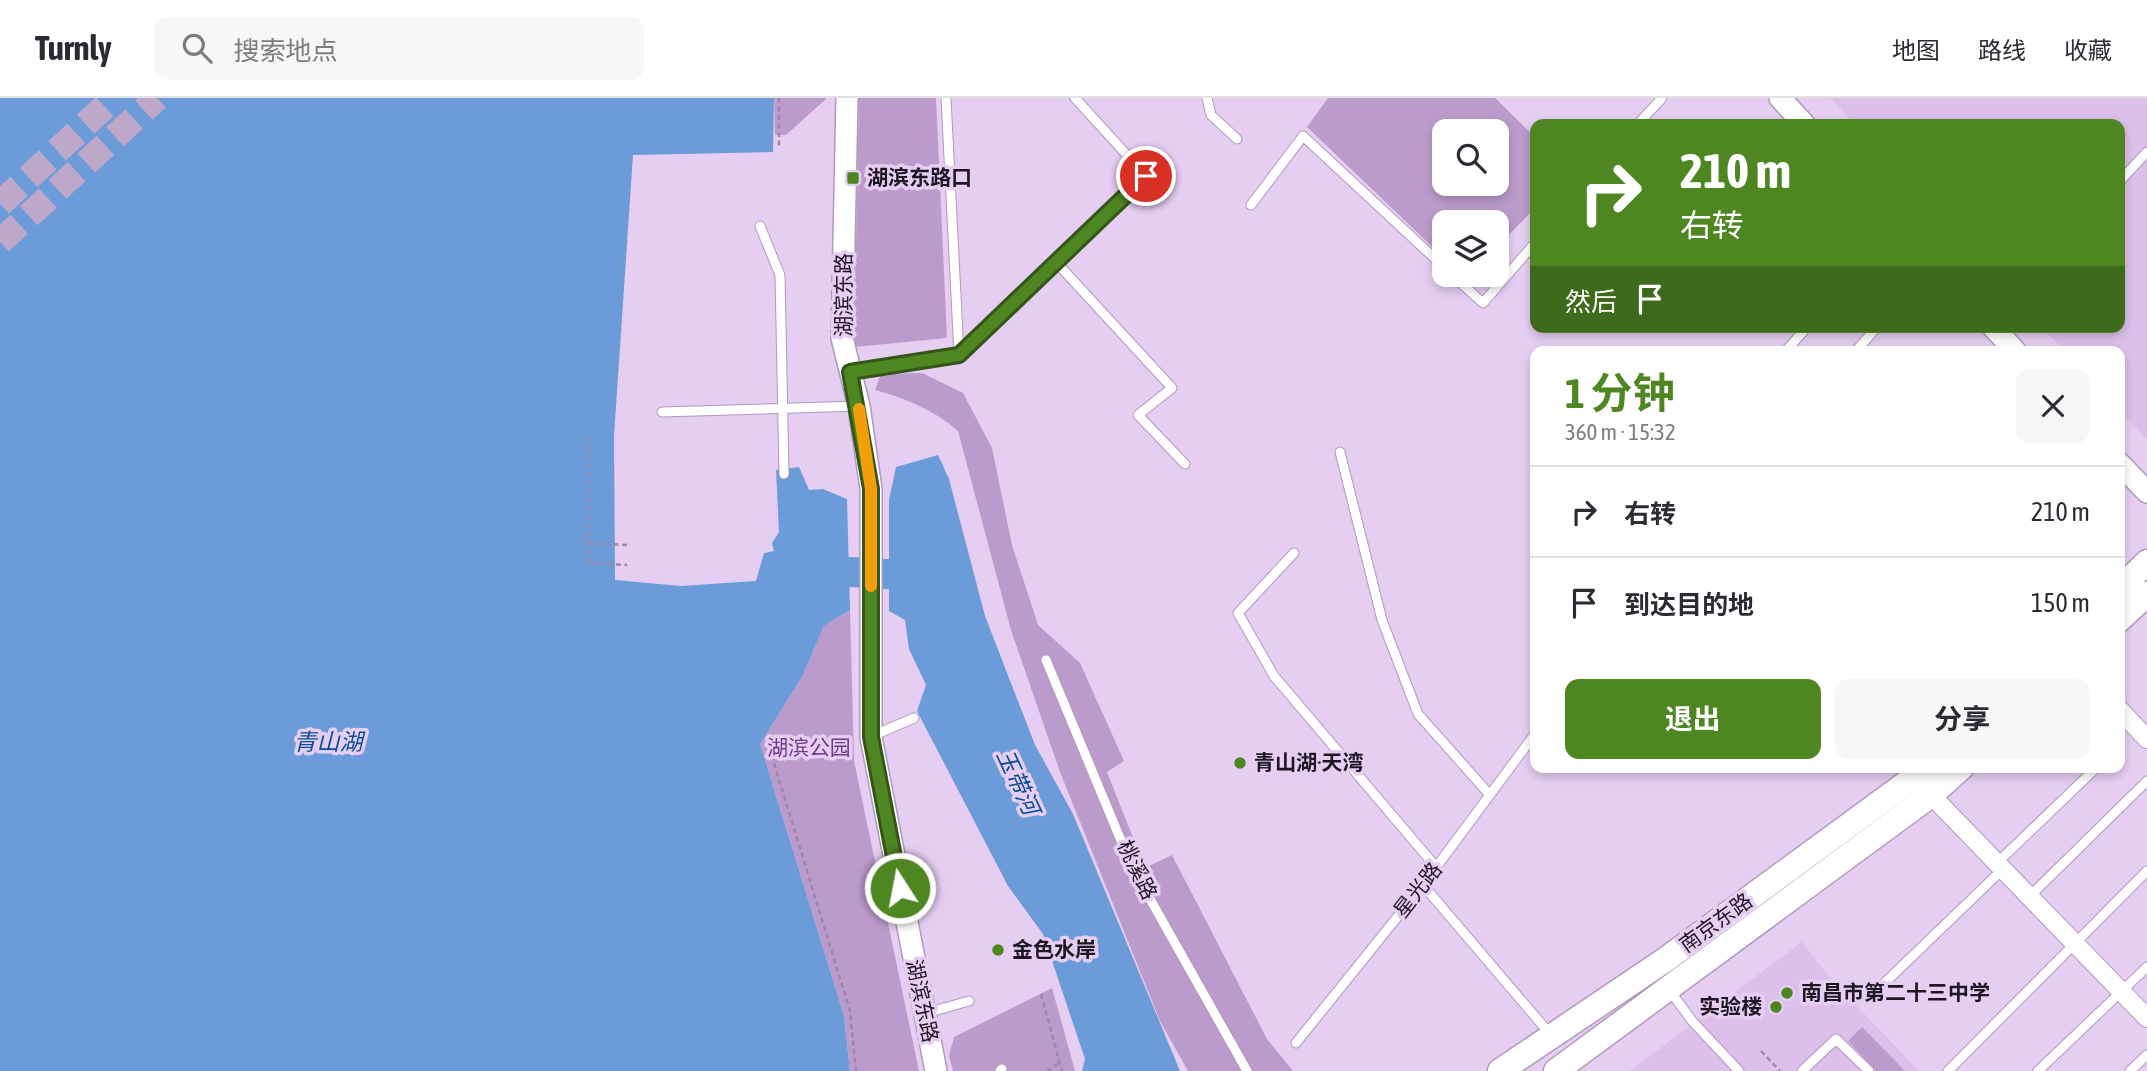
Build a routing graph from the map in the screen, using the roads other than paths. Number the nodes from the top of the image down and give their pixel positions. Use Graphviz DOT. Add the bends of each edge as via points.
graph roads {
  1 [pos="847,98"];
  2 [pos="946,98"];
  3 [pos="1075,98"];
  4 [pos="1207,98"];
  5 [pos="1662,98"];
  6 [pos="1780,98"];
  7 [pos="1643,119"];
  8 [pos="1799,119"];
  9 [pos="1237,139"];
  10 [pos="2147,152"];
  11 [pos="2125,176"];
  12 [pos="1251,205"];
  13 [pos="760,226"];
  14 [pos="1530,249"];
  15 [pos="1432,256"];
  16 [pos="1056,262"];
  17 [pos="1509,273"];
  18 [pos="1465,287"];
  19 [pos="1497,287"];
  20 [pos="1871,333"];
  21 [pos="1860,346"];
  22 [pos="959,355"];
  23 [pos="850,372"];
  24 [pos="859,406"];
  25 [pos="783,407"];
  26 [pos="662,412"];
  27 [pos="1340,452"];
  28 [pos="1185,464"];
  29 [pos="2125,469"];
  30 [pos="784,474"];
  31 [pos="2147,492"];
  32 [pos="1294,554"];
  33 [pos="2147,562"];
  34 [pos="2125,584"];
  35 [pos="2147,594"];
  36 [pos="2125,614"];
  37 [pos="1046,660"];
  38 [pos="2125,714"];
  39 [pos="914,718"];
  40 [pos="2145,731"];
  41 [pos="871,737"];
  42 [pos="1530,741"];
  43 [pos="1920,773"];
  44 [pos="1955,773"];
  45 [pos="2090,773"];
  46 [pos="2147,781"];
  47 [pos="1490,795"];
  48 [pos="1931,795"];
  49 [pos="2000,866"];
  50 [pos="1436,867"];
  51 [pos="2147,871"];
  52 [pos="1423,885"];
  53 [pos="2029,897"];
  54 [pos="2074,943"];
  55 [pos="2147,967"];
  56 [pos="1668,989"];
  57 [pos="2121,991"];
  58 [pos="1871,996"];
  59 [pos="969,1001"];
  60 [pos="923,1014"];
  61 [pos="2147,1018"];
  62 [pos="1552,1036"];
  63 [pos="1296,1043"];
  64 [pos="2147,1055"];
  65 [pos="936,1071"];
  66 [pos="1247,1071"];
  67 [pos="1500,1071"];
  68 [pos="1556,1071"];
  69 [pos="1739,1071"];
  70 [pos="1802,1071"];
  71 [pos="1869,1071"];
  72 [pos="1948,1071"];
  73 [pos="2038,1071"];
  74 [pos="2130,1071"];
  1 -- 23 [label="street, 湖滨东路" via="842,338"];
  2 -- 22 [label="lane"];
  3 -- 16 [label="lane" via="1146,176"];
  4 -- 9 [label="lane" via="1211,115"];
  5 -- 7 [label="lane"];
  6 -- 8 [label="street"];
  10 -- 11 [label="lane"];
  12 -- 15 [label="lane" via="1303,136"];
  13 -- 25 [label="lane" via="780,275"];
  14 -- 17 [label="lane"];
  16 -- 22 [label="lane"];
  16 -- 28 [label="lane" via="1172,388 1138,415"];
  18 -- 19 [label="lane" via="1483,303"];
  20 -- 21 [label="lane"];
  22 -- 23 [label="lane"];
  23 -- 24 [label="street, 湖滨东路"];
  24 -- 25 [label="lane"];
  24 -- 41 [label="street, 湖滨东路" via="872,510"];
  25 -- 26 [label="lane"];
  25 -- 30 [label="lane"];
  27 -- 47 [label="lane" via="1382,620 1418,714"];
  29 -- 31 [label="street"];
  32 -- 50 [label="lane" via="1238,613 1274,676"];
  33 -- 34 [label="main road"];
  35 -- 36 [label="main road"];
  37 -- 66 [label="lane, 桃溪路" via="1132,867"];
  38 -- 40 [label="street"];
  39 -- 41 [label="lane"];
  41 -- 60 [label="street, 湖滨东路"];
  42 -- 47 [label="lane, 星光路"];
  43 -- 62 [label="main road, 南京东路" via="1665,960"];
  44 -- 48 [label="main road, 南京东路"];
  45 -- 49 [label="lane"];
  46 -- 53 [label="lane"];
  47 -- 50 [label="lane, 星光路"];
  48 -- 49 [label="street"];
  48 -- 56 [label="main road, 南京东路"];
  49 -- 53 [label="street"];
  49 -- 58 [label="lane"];
  50 -- 52 [label="lane, 星光路"];
  51 -- 54 [label="lane"];
  52 -- 62 [label="lane"];
  52 -- 63 [label="lane, 星光路"];
  53 -- 54 [label="street"];
  54 -- 57 [label="street"];
  54 -- 72 [label="lane"];
  55 -- 57 [label="lane"];
  56 -- 68 [label="main road, 南京东路"];
  56 -- 69 [label="lane"];
  57 -- 61 [label="street"];
  57 -- 73 [label="lane"];
  59 -- 60 [label="lane"];
  60 -- 65 [label="street, 湖滨东路"];
  62 -- 67 [label="main road, 南京东路"];
  64 -- 74 [label="lane"];
  70 -- 71 [label="lane" via="1836,1039"];
}
